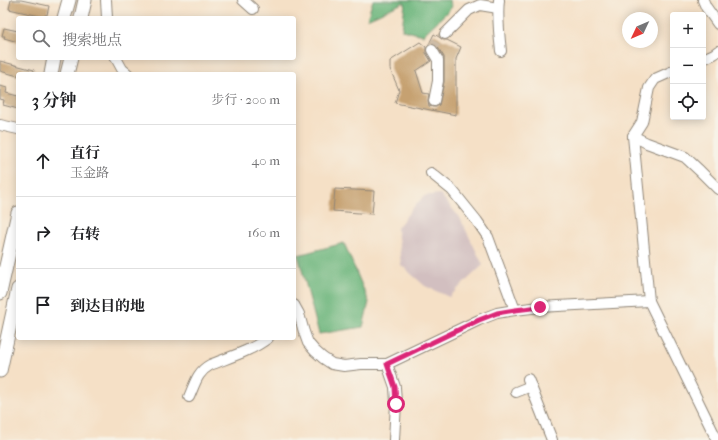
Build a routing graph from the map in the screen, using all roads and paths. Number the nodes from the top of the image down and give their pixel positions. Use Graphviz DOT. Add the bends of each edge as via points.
graph roads {
  1 [pos="69,0"];
  2 [pos="85,0"];
  3 [pos="106,0"];
  4 [pos="243,0"];
  5 [pos="703,0"];
  6 [pos="499,4"];
  7 [pos="253,8"];
  8 [pos="65,16"];
  9 [pos="81,16"];
  10 [pos="107,16"];
  11 [pos="718,24"];
  12 [pos="445,34"];
  13 [pos="432,50"];
  14 [pos="501,51"];
  15 [pos="718,51"];
  16 [pos="706,58"];
  17 [pos="54,60"];
  18 [pos="70,60"];
  19 [pos="117,60"];
  20 [pos="50,72"];
  21 [pos="68,72"];
  22 [pos="125,72"];
  23 [pos="670,72"];
  24 [pos="434,101"];
  25 [pos="0,125"];
  26 [pos="16,129"];
  27 [pos="633,136"];
  28 [pos="432,173"];
  29 [pos="718,189"];
  30 [pos="16,222"];
  31 [pos="0,293"];
  32 [pos="16,298"];
  33 [pos="649,301"];
  34 [pos="515,310"];
  35 [pos="296,313"];
  36 [pos="266,340"];
  37 [pos="387,364"];
  38 [pos="0,371"];
  39 [pos="516,392"];
  40 [pos="189,397"];
  41 [pos="394,440"];
  42 [pos="552,440"];
  43 [pos="717,440"];
  1 -- 8 [label="main road"];
  2 -- 9 [label="main road"];
  3 -- 10 [label="street"];
  4 -- 7 [label="street"];
  5 -- 11 [label="street"];
  6 -- 12 [label="street" via="480,5 469,10"];
  6 -- 14 [label="street"];
  13 -- 24 [label="street" via="438,60 438,81"];
  15 -- 16 [label="street"];
  17 -- 20 [label="main road"];
  18 -- 21 [label="main road"];
  19 -- 22 [label="street"];
  23 -- 27 [label="street" via="655,79 649,88 642,122"];
  25 -- 26 [label="street"];
  27 -- 29 [label="street" via="685,157"];
  27 -- 33 [label="street"];
  28 -- 34 [label="street" via="452,190 488,237"];
  30 -- 31 [label="main road"];
  32 -- 38 [label="main road"];
  33 -- 34 [label="street"];
  33 -- 43 [label="street"];
  34 -- 37 [label="street" via="479,320"];
  35 -- 37 [label="street" via="308,343 315,352 332,364"];
  36 -- 40 [label="street" via="251,349 204,368"];
  37 -- 41 [label="street" via="395,387"];
  39 -- 42 [label="street" via="530,382"];
}
